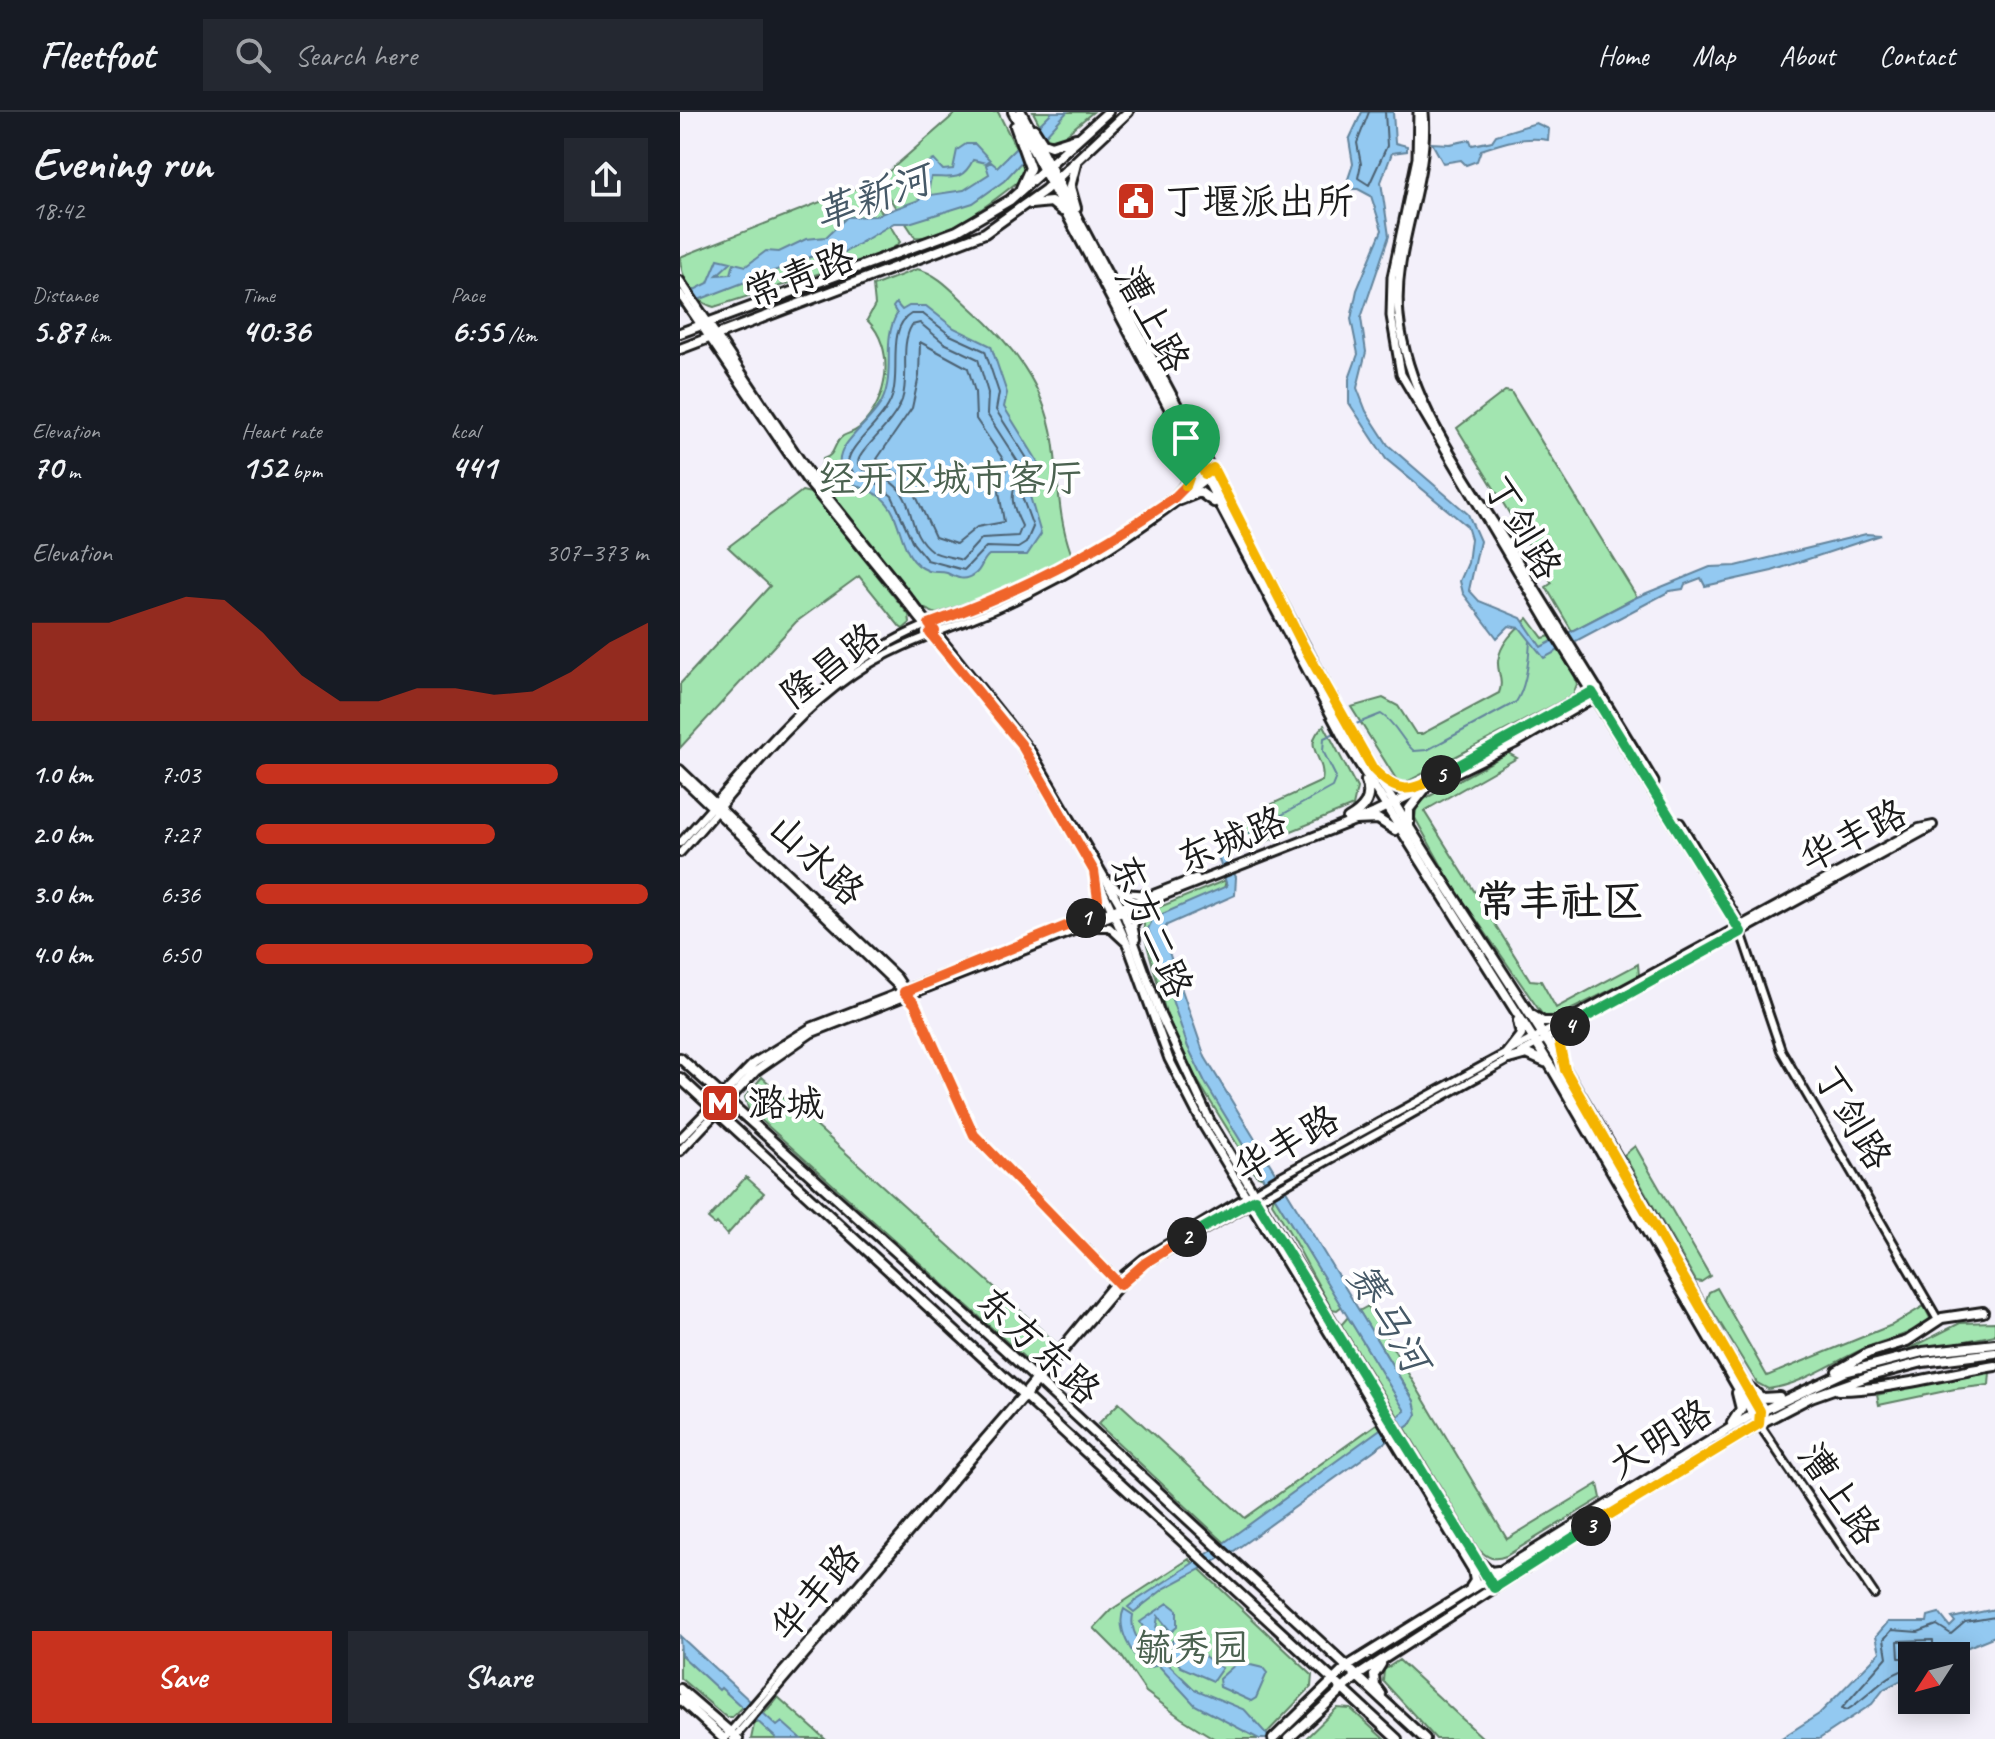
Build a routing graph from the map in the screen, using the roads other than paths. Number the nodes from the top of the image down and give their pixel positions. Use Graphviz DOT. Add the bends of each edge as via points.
graph roads {
  1 [pos="1012,112"];
  2 [pos="1021,112"];
  3 [pos="1108,112"];
  4 [pos="1128,112"];
  5 [pos="1421,112"];
  6 [pos="1027,134"];
  7 [pos="1084,134"];
  8 [pos="1091,146"];
  9 [pos="1036,150"];
  10 [pos="1046,169"];
  11 [pos="1053,181"];
  12 [pos="1010,200"];
  13 [pos="1020,210"];
  14 [pos="1074,221"];
  15 [pos="680,281"];
  16 [pos="683,291"];
  17 [pos="704,323"];
  18 [pos="680,333"];
  19 [pos="713,337"];
  20 [pos="680,349"];
  21 [pos="1174,417"];
  22 [pos="1210,474"];
  23 [pos="1178,498"];
  24 [pos="1231,525"];
  25 [pos="929,628"];
  26 [pos="1596,693"];
  27 [pos="1339,720"];
  28 [pos="1348,737"];
  29 [pos="1356,758"];
  30 [pos="680,769"];
  31 [pos="1373,769"];
  32 [pos="680,777"];
  33 [pos="1422,788"];
  34 [pos="1388,805"];
  35 [pos="717,808"];
  36 [pos="1352,820"];
  37 [pos="1403,837"];
  38 [pos="680,843"];
  39 [pos="1418,844"];
  40 [pos="680,853"];
  41 [pos="1094,871"];
  42 [pos="1103,876"];
  43 [pos="1151,897"];
  44 [pos="1118,911"];
  45 [pos="1083,925"];
  46 [pos="1739,929"];
  47 [pos="1132,944"];
  48 [pos="907,992"];
  49 [pos="1509,1002"];
  50 [pos="1527,1011"];
  51 [pos="1566,1025"];
  52 [pos="1540,1039"];
  53 [pos="1508,1056"];
  54 [pos="680,1058"];
  55 [pos="1553,1070"];
  56 [pos="1565,1070"];
  57 [pos="680,1078"];
  58 [pos="724,1098"];
  59 [pos="713,1109"];
  60 [pos="745,1115"];
  61 [pos="734,1128"];
  62 [pos="680,1139"];
  63 [pos="680,1151"];
  64 [pos="1250,1198"];
  65 [pos="1118,1283"];
  66 [pos="1983,1312"];
  67 [pos="1938,1320"];
  68 [pos="1995,1344"];
  69 [pos="1995,1353"];
  70 [pos="1724,1363"];
  71 [pos="1995,1366"];
  72 [pos="1740,1376"];
  73 [pos="1037,1381"];
  74 [pos="1819,1381"];
  75 [pos="1831,1390"];
  76 [pos="1799,1391"];
  77 [pos="1027,1394"];
  78 [pos="1757,1413"];
  79 [pos="1759,1424"];
  80 [pos="1717,1436"];
  81 [pos="1476,1566"];
  82 [pos="1502,1569"];
  83 [pos="1485,1580"];
  84 [pos="1491,1590"];
  85 [pos="1467,1591"];
  86 [pos="1874,1594"];
  87 [pos="1329,1649"];
  88 [pos="1392,1653"];
  89 [pos="1315,1663"];
  90 [pos="1348,1666"];
  91 [pos="1357,1676"];
  92 [pos="1333,1680"];
  93 [pos="1342,1688"];
  94 [pos="680,1689"];
  95 [pos="1373,1690"];
  96 [pos="680,1699"];
  97 [pos="1360,1705"];
  98 [pos="1394,1710"];
  99 [pos="730,1738"];
  100 [pos="1274,1738"];
  101 [pos="1288,1739"];
  102 [pos="1397,1739"];
  103 [pos="1425,1739"];
  1 -- 6 [label="main road"];
  2 -- 6 [label="main road"];
  3 -- 7 [label="main road, 常青路"];
  4 -- 8 [label="main road, 常青路"];
  5 -- 26 [label="main road, 丁剑路" via="1417,158 1392,277 1391,316 1401,374 1436,439"];
  6 -- 9 [label="main road"];
  6 -- 9 [label="main road"];
  7 -- 9 [label="main road"];
  7 -- 10 [label="main road, 常青路"];
  8 -- 11 [label="main road, 常青路"];
  8 -- 14 [label="main road" via="1073,168"];
  9 -- 10 [label="main road, 漕上路"];
  9 -- 12 [label="main road" via="1027,177"];
  10 -- 11 [label="main road, 漕上路"];
  10 -- 12 [label="main road, 常青路"];
  11 -- 13 [label="main road, 常青路"];
  11 -- 14 [label="main road, 漕上路"];
  12 -- 17 [label="main road, 常青路" via="931,243"];
  13 -- 14 [label="main road" via="1033,202 1051,202"];
  13 -- 19 [label="main road, 常青路" via="962,244"];
  14 -- 21 [label="main road, 漕上路"];
  14 -- 22 [label="main road, 漕上路"];
  15 -- 16 [label="main road, 东方二路"];
  16 -- 17 [label="main road, 东方二路"];
  17 -- 18 [label="main road, 常青路"];
  17 -- 19 [label="main road, 东方二路"];
  19 -- 20 [label="main road, 常青路"];
  19 -- 25 [label="main road, 东方二路" via="806,479"];
  21 -- 22 [label="main road, 漕上路"];
  21 -- 23 [label="main road" via="1192,469"];
  22 -- 23 [label="street, 隆昌路"];
  22 -- 24 [label="main road, 漕上路"];
  22 -- 27 [label="main road, 漕上路"];
  23 -- 24 [label="main road" via="1200,492 1210,497"];
  23 -- 25 [label="street, 隆昌路" via="1083,558"];
  24 -- 27 [label="main road, 漕上路"];
  25 -- 35 [label="street, 隆昌路" via="881,648 829,686"];
  25 -- 41 [label="main road, 东方二路" via="1021,744"];
  25 -- 42 [label="main road, 东方二路" via="1031,752"];
  26 -- 33 [label="main road, 东城路"];
  26 -- 46 [label="main road, 丁剑路"];
  27 -- 28 [label="main road"];
  28 -- 29 [label="main road, 漕上路"];
  28 -- 31 [label="main road, 漕上路"];
  29 -- 34 [label="main road, 漕上路"];
  29 -- 36 [label="main road" via="1369,797"];
  30 -- 35 [label="street, 山水路"];
  31 -- 33 [label="main road" via="1393,787"];
  31 -- 34 [label="main road, 漕上路"];
  32 -- 35 [label="street, 山水路"];
  33 -- 34 [label="main road, 东城路"];
  33 -- 39 [label="main road" via="1407,821"];
  34 -- 36 [label="main road, 东城路"];
  34 -- 37 [label="main road, 漕上路"];
  34 -- 39 [label="main road, 漕上路"];
  35 -- 38 [label="street, 隆昌路"];
  35 -- 40 [label="street, 隆昌路"];
  35 -- 48 [label="street, 山水路" via="877,955"];
  36 -- 37 [label="main road" via="1378,819"];
  36 -- 43 [label="main road, 东城路"];
  37 -- 49 [label="main road, 漕上路"];
  39 -- 50 [label="main road, 漕上路"];
  41 -- 44 [label="main road, 东方二路"];
  41 -- 45 [label="street" via="1098,899"];
  42 -- 43 [label="street" via="1123,893"];
  42 -- 44 [label="main road, 东方二路"];
  43 -- 44 [label="main road, 东城路"];
  43 -- 47 [label="street" via="1133,925"];
  44 -- 45 [label="main road, 东城路"];
  44 -- 47 [label="main road, 东方二路"];
  45 -- 47 [label="street" via="1109,927"];
  45 -- 48 [label="main road, 东城路"];
  46 -- 46 [label="street, 华丰路" via="1933,825 1919,828"];
  46 -- 51 [label="street, 华丰路"];
  46 -- 67 [label="street, 丁剑路" via="1781,1050"];
  47 -- 64 [label="main road, 东方二路" via="1169,1059"];
  48 -- 58 [label="main road, 东城路" via="812,1027 754,1063"];
  48 -- 65 [label="street, 山水路" via="974,1135"];
  49 -- 52 [label="main road, 漕上路"];
  49 -- 53 [label="main road" via="1521,1035"];
  50 -- 51 [label="main road" via="1543,1022"];
  50 -- 52 [label="main road, 漕上路"];
  51 -- 52 [label="street, 华丰路"];
  51 -- 56 [label="main road" via="1559,1042"];
  52 -- 53 [label="street, 华丰路"];
  52 -- 55 [label="main road, 漕上路"];
  52 -- 56 [label="main road, 漕上路"];
  53 -- 55 [label="main road" via="1535,1056"];
  53 -- 64 [label="street, 华丰路"];
  54 -- 58 [label="main road, 东方东路"];
  55 -- 70 [label="main road, 漕上路"];
  56 -- 72 [label="main road, 漕上路"];
  57 -- 59 [label="main road, 东方东路"];
  58 -- 59 [label="main road, 东城路"];
  58 -- 60 [label="main road, 东方东路"];
  59 -- 61 [label="main road, 东方东路"];
  59 -- 62 [label="main road, 东城路"];
  59 -- 63 [label="main road, 东城路"];
  60 -- 61 [label="main road"];
  60 -- 73 [label="main road, 东方东路"];
  61 -- 77 [label="main road, 东方东路"];
  64 -- 65 [label="street, 华丰路" via="1160,1246"];
  64 -- 81 [label="main road, 东方二路" via="1385,1426"];
  64 -- 81 [label="main road, 东方二路" via="1401,1434"];
  65 -- 73 [label="street, 华丰路"];
  66 -- 67 [label="main road"];
  67 -- 74 [label="main road" via="1907,1341 1868,1353"];
  68 -- 74 [label="main road, 大明路" via="1923,1352"];
  69 -- 75 [label="main road, 大明路" via="1923,1362"];
  70 -- 78 [label="main road, 漕上路"];
  70 -- 80 [label="main road" via="1741,1409"];
  71 -- 75 [label="main road" via="1877,1390"];
  72 -- 76 [label="main road" via="1762,1398"];
  72 -- 78 [label="main road, 漕上路"];
  73 -- 77 [label="street, 华丰路"];
  73 -- 87 [label="main road, 东方东路"];
  74 -- 76 [label="main road, 大明路"];
  75 -- 79 [label="main road, 大明路"];
  76 -- 78 [label="main road, 大明路"];
  77 -- 89 [label="main road, 东方东路"];
  77 -- 99 [label="street, 华丰路"];
  78 -- 79 [label="main road, 漕上路"];
  78 -- 80 [label="main road, 大明路"];
  79 -- 84 [label="main road, 大明路"];
  79 -- 86 [label="street, 漕上路"];
  80 -- 82 [label="main road, 大明路"];
  81 -- 82 [label="main road" via="1490,1572"];
  81 -- 83 [label="main road, 东方二路"];
  81 -- 85 [label="main road" via="1475,1581"];
  82 -- 83 [label="main road, 大明路"];
  83 -- 84 [label="main road, 东方二路"];
  83 -- 85 [label="main road, 大明路"];
  84 -- 88 [label="main road, 大明路"];
  85 -- 90 [label="main road, 大明路"];
  87 -- 89 [label="main road"];
  87 -- 90 [label="main road, 东方东路"];
  88 -- 91 [label="main road, 大明路"];
  88 -- 98 [label="main road" via="1374,1675 1375,1686"];
  89 -- 92 [label="main road, 东方东路"];
  90 -- 91 [label="main road, 东方东路"];
  90 -- 92 [label="main road, 大明路"];
  91 -- 93 [label="main road, 大明路"];
  91 -- 95 [label="main road, 东方东路"];
  92 -- 93 [label="main road, 东方东路"];
  92 -- 100 [label="main road, 大明路"];
  93 -- 97 [label="main road, 东方东路"];
  93 -- 101 [label="main road, 大明路"];
  94 -- 99 [label="main road"];
  95 -- 97 [label="main road"];
  95 -- 98 [label="main road, 东方东路"];
  96 -- 99 [label="main road"];
  97 -- 102 [label="main road, 东方东路"];
  98 -- 103 [label="main road, 东方东路"];
}
